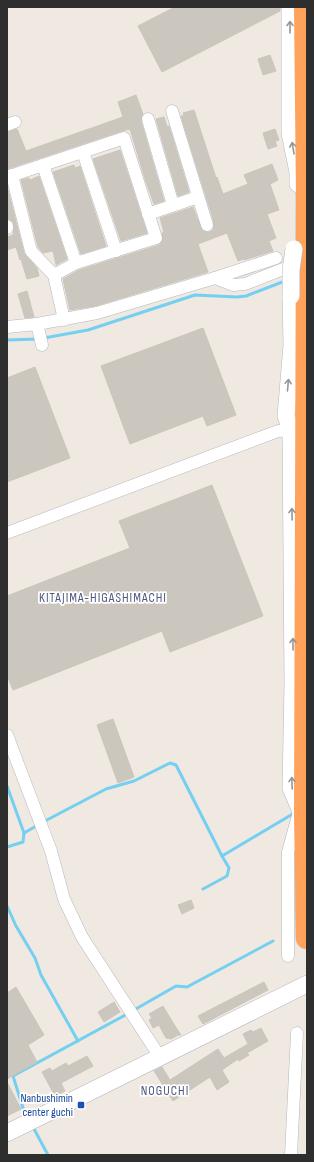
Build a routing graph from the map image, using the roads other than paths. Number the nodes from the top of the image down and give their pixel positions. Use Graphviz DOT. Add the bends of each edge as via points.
graph roads {
  1 [pos="290,7"];
  2 [pos="305,7"];
  3 [pos="290,48"];
  4 [pos="306,92"];
  5 [pos="172,111"];
  6 [pos="148,119"];
  7 [pos="83,152"];
  8 [pos="43,165"];
  9 [pos="10,176"];
  10 [pos="198,197"];
  11 [pos="173,206"];
  12 [pos="148,214"];
  13 [pos="207,225"];
  14 [pos="116,251"];
  15 [pos="276,258"];
  16 [pos="304,258"];
  17 [pos="76,264"];
  18 [pos="54,275"];
  19 [pos="215,278"];
  20 [pos="307,280"];
  21 [pos="64,320"];
  22 [pos="37,324"];
  23 [pos="7,327"];
  24 [pos="42,345"];
  25 [pos="306,411"];
  26 [pos="290,428"];
  27 [pos="7,533"];
  28 [pos="302,681"];
  29 [pos="7,735"];
  30 [pos="295,947"];
  31 [pos="307,984"];
  32 [pos="297,1033"];
  33 [pos="160,1057"];
  34 [pos="7,1133"];
  35 [pos="291,1155"];
  3 -- 1 [label="street, one-way"];
  2 -- 4 [label="highway"];
  3 -- 4 [label="street"];
  16 -- 3 [label="street, one-way" via="298,172 290,133"];
  4 -- 16 [label="highway"];
  5 -- 10 [label="street"];
  6 -- 11 [label="street"];
  7 -- 8 [label="street"];
  7 -- 12 [label="street" via="124,138"];
  7 -- 14 [label="street"];
  8 -- 9 [label="street"];
  8 -- 17 [label="street"];
  9 -- 18 [label="street" via="31,251"];
  10 -- 11 [label="street"];
  10 -- 13 [label="street"];
  11 -- 12 [label="street"];
  12 -- 14 [label="street" via="156,238"];
  14 -- 17 [label="street"];
  15 -- 19 [label="street"];
  16 -- 19 [label="street" via="245,284 233,285"];
  16 -- 20 [label="highway"];
  26 -- 16 [label="street, one-way, bridge" via="286,416 292,345 291,270"];
  17 -- 18 [label="street"];
  18 -- 21 [label="street"];
  19 -- 21 [label="street"];
  20 -- 25 [label="highway"];
  21 -- 22 [label="street"];
  22 -- 23 [label="street"];
  22 -- 24 [label="street"];
  25 -- 26 [label="street" via="300,414"];
  25 -- 28 [label="highway"];
  26 -- 27 [label="street" via="278,430"];
  28 -- 26 [label="street, one-way"];
  30 -- 28 [label="highway, one-way" via="303,810"];
  29 -- 33 [label="street" via="51,851 64,898 82,937"];
  31 -- 33 [label="street"];
  32 -- 35 [label="street"];
  33 -- 34 [label="street"];
}
